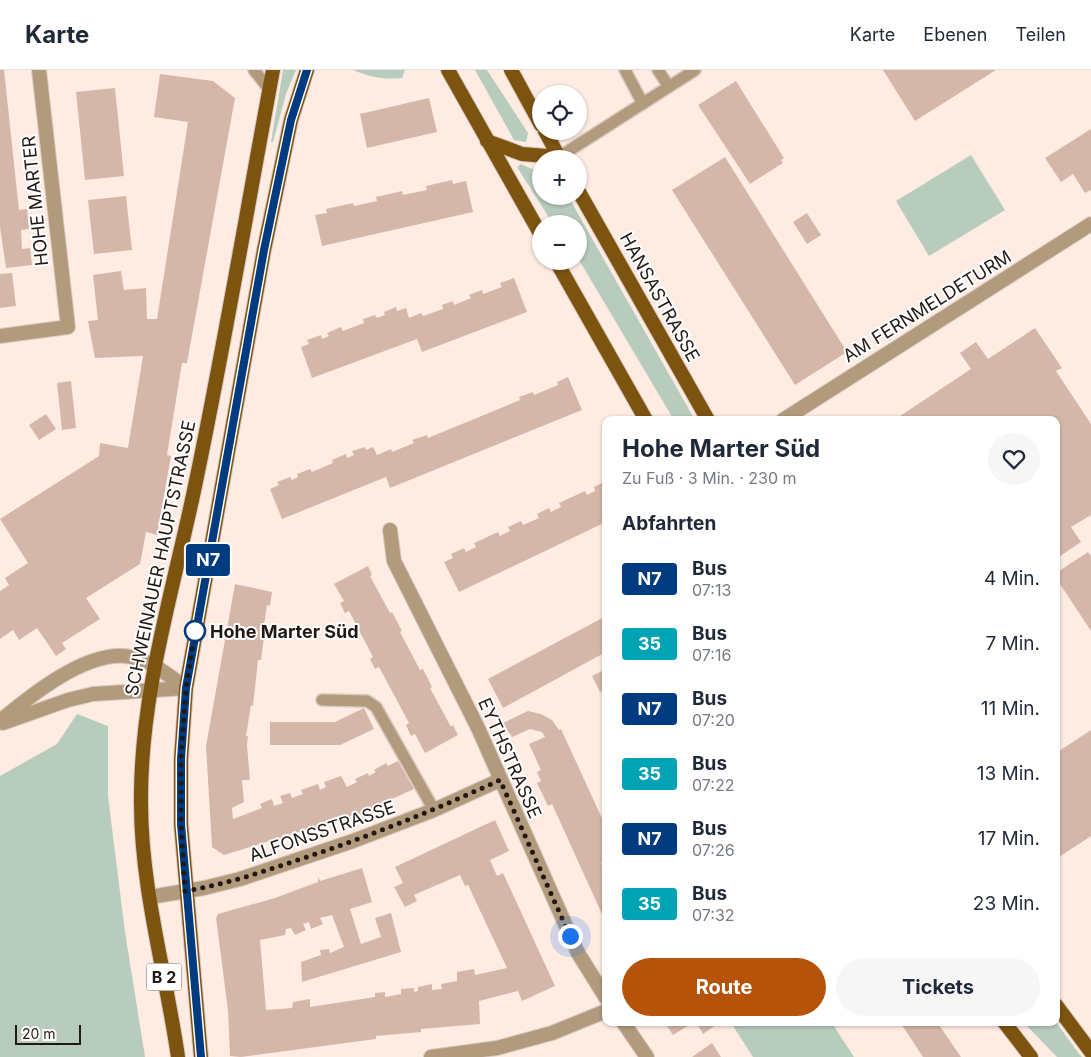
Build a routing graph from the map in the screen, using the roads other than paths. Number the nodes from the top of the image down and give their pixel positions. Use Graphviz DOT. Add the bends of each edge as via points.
graph roads {
  1 [pos="39,70"];
  2 [pos="254,70"];
  3 [pos="273,70"];
  4 [pos="307,70"];
  5 [pos="448,70"];
  6 [pos="511,70"];
  7 [pos="625,70"];
  8 [pos="658,70"];
  9 [pos="695,70"];
  10 [pos="681,74"];
  11 [pos="669,87"];
  12 [pos="269,90"];
  13 [pos="643,104"];
  14 [pos="532,108"];
  15 [pos="487,141"];
  16 [pos="572,150"];
  17 [pos="532,155"];
  18 [pos="586,205"];
  19 [pos="532,219"];
  20 [pos="1089,230"];
  21 [pos="561,270"];
  22 [pos="0,336"];
  23 [pos="644,416"];
  24 [pos="706,416"];
  25 [pos="789,416"];
  26 [pos="390,530"];
  27 [pos="154,664"];
  28 [pos="186,688"];
  29 [pos="149,690"];
  30 [pos="322,700"];
  31 [pos="0,723"];
  32 [pos="500,780"];
  33 [pos="434,810"];
  34 [pos="185,891"];
  35 [pos="150,897"];
  36 [pos="602,992"];
  37 [pos="1060,1010"];
  38 [pos="602,1012"];
  39 [pos="626,1026"];
  40 [pos="1007,1026"];
  41 [pos="1091,1052"];
  42 [pos="178,1057"];
  43 [pos="200,1057"];
  44 [pos="431,1057"];
  45 [pos="647,1057"];
  46 [pos="1030,1057"];
  1 -- 22 [label="street, HOHE MARTER" via="68,327"];
  2 -- 12 [label="lane"];
  3 -- 12 [label="main road, SCHWEINAUER HAUPTSTRASSE / B 2"];
  4 -- 28 [label="main road, B 2" via="291,120 264,250"];
  5 -- 15 [label="main road"];
  6 -- 14 [label="main road"];
  7 -- 13 [label="lane"];
  8 -- 11 [label="lane"];
  9 -- 10 [label="lane"];
  10 -- 11 [label="lane"];
  11 -- 13 [label="lane"];
  12 -- 27 [label="main road, SCHWEINAUER HAUPTSTRASSE / B 2" via="205,438"];
  13 -- 16 [label="lane"];
  15 -- 17 [label="main road"];
  15 -- 19 [label="main road"];
  18 -- 24 [label="main road, HANSASTRASSE"];
  20 -- 25 [label="street, AM FERNMELDETURM"];
  21 -- 23 [label="main road"];
  26 -- 32 [label="street, EYTHSTRASSE" via="394,562 478,728"];
  27 -- 28 [label="street"];
  27 -- 29 [label="main road, SCHWEINAUER HAUPTSTRASSE / B 2"];
  27 -- 31 [label="street" via="125,656 106,658 75,669 49,683"];
  28 -- 29 [label="street"];
  28 -- 34 [label="main road, B 2" via="180,788"];
  29 -- 31 [label="street" via="94,694"];
  29 -- 35 [label="main road, SCHWEINAUER HAUPTSTRASSE / B 2" via="140,805"];
  30 -- 33 [label="lane" via="367,701 376,707"];
  32 -- 33 [label="street, ALFONSSTRASSE"];
  32 -- 36 [label="street, EYTHSTRASSE" via="578,953"];
  33 -- 34 [label="street, ALFONSSTRASSE" via="353,842 240,879"];
  34 -- 35 [label="street, ALFONSSTRASSE"];
  34 -- 43 [label="main road, B 2"];
  35 -- 42 [label="main road, SCHWEINAUER HAUPTSTRASSE / B 2"];
  37 -- 41 [label="main road"];
  38 -- 44 [label="street" via="552,1033 497,1048"];
  39 -- 45 [label="street"];
  40 -- 46 [label="main road"];
}
